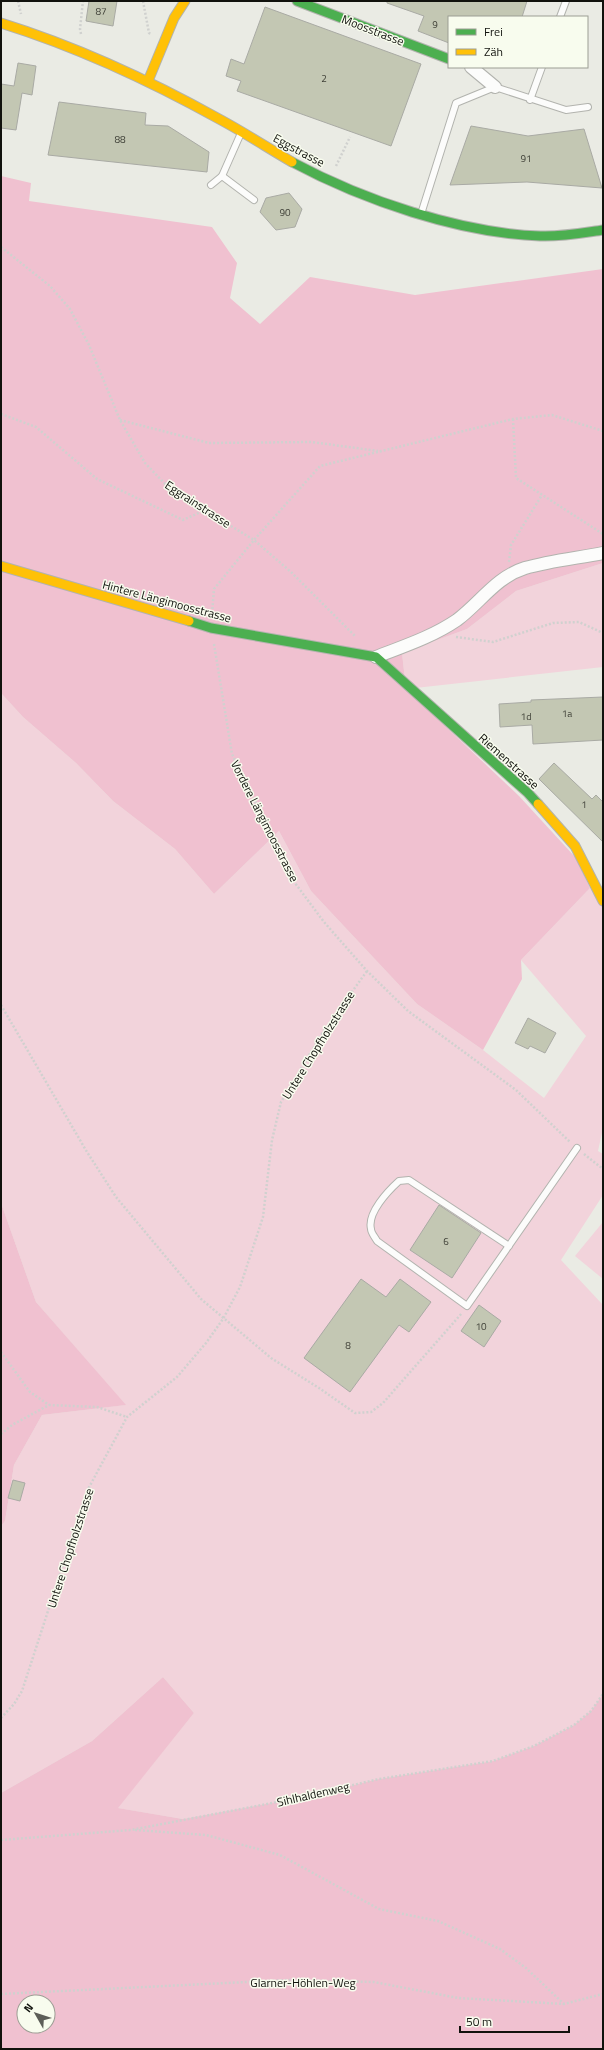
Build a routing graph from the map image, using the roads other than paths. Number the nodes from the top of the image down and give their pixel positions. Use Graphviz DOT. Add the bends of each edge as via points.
graph roads {
  1 [pos="185,1"];
  2 [pos="297,1"];
  3 [pos="566,1"];
  4 [pos="560,16"];
  5 [pos="1,24"];
  6 [pos="448,59"];
  7 [pos="472,68"];
  8 [pos="542,68"];
  9 [pos="148,81"];
  10 [pos="495,87"];
  11 [pos="530,100"];
  12 [pos="588,107"];
  13 [pos="242,131"];
  14 [pos="222,176"];
  15 [pos="211,185"];
  16 [pos="254,200"];
  17 [pos="420,216"];
  18 [pos="603,230"];
  19 [pos="603,553"];
  20 [pos="1,566"];
  21 [pos="376,657"];
  22 [pos="603,901"];
  23 [pos="577,1148"];
  24 [pos="509,1246"];
  1 -- 9 [label="street" via="174,18"];
  2 -- 6 [label="street, Moosstrasse"];
  3 -- 4 [label="lane"];
  5 -- 9 [label="street, Eggstrasse" via="62,43"];
  7 -- 10 [label="street"];
  8 -- 11 [label="lane"];
  9 -- 13 [label="street, Eggstrasse"];
  10 -- 11 [label="lane"];
  10 -- 17 [label="lane" via="456,103"];
  11 -- 12 [label="lane" via="566,110"];
  13 -- 14 [label="lane"];
  13 -- 17 [label="street, Eggstrasse" via="292,162"];
  14 -- 15 [label="lane"];
  14 -- 16 [label="lane"];
  17 -- 18 [label="street, Eggstrasse" via="456,225 520,235 578,236"];
  19 -- 21 [label="street" via="524,568 488,590 458,619 436,634"];
  20 -- 21 [label="street, Hintere Längimoosstrasse" via="211,628"];
  21 -- 22 [label="street, Riemenstrasse" via="528,793 575,846"];
  23 -- 24 [label="lane"];
  24 -- 24 [label="lane" via="467,1306 377,1241 370,1229 373,1213 386,1193 399,1181 409,1180"];
}
